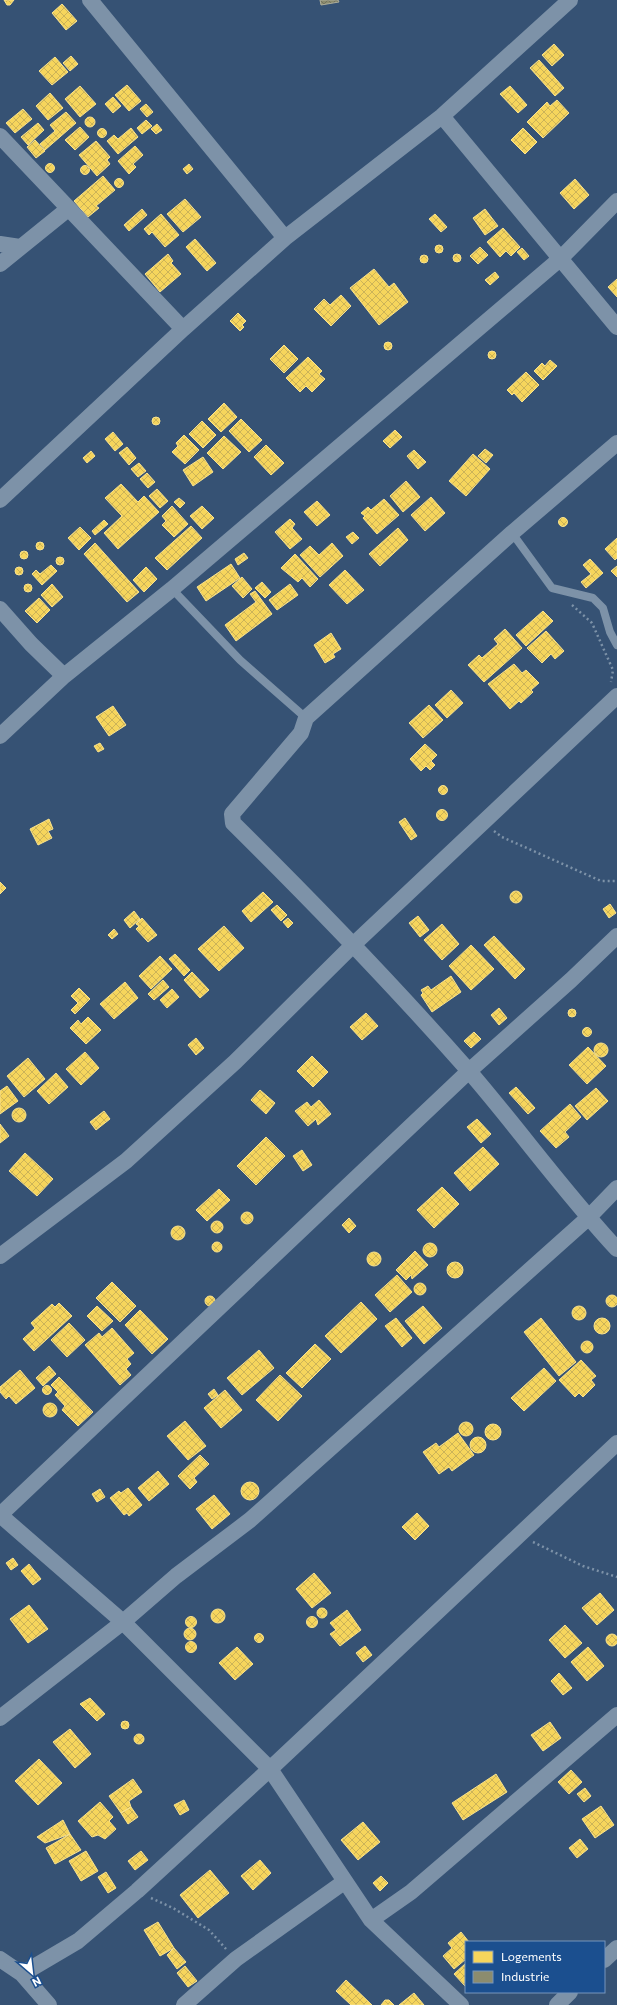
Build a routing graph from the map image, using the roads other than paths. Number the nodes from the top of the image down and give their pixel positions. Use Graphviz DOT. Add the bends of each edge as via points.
graph roads {
  1 [pos="90,0"];
  2 [pos="570,0"];
  3 [pos="442,116"];
  4 [pos="0,136"];
  5 [pos="617,201"];
  6 [pos="68,209"];
  7 [pos="285,238"];
  8 [pos="0,244"];
  9 [pos="20,247"];
  10 [pos="560,259"];
  11 [pos="0,264"];
  12 [pos="617,327"];
  13 [pos="183,329"];
  14 [pos="617,443"];
  15 [pos="0,500"];
  16 [pos="512,533"];
  17 [pos="172,589"];
  18 [pos="0,609"];
  19 [pos="617,645"];
  20 [pos="64,676"];
  21 [pos="613,701"];
  22 [pos="306,718"];
  23 [pos="0,736"];
  24 [pos="617,936"];
  25 [pos="354,944"];
  26 [pos="469,1071"];
  27 [pos="617,1188"];
  28 [pos="588,1218"];
  29 [pos="617,1249"];
  30 [pos="0,1256"];
  31 [pos="617,1443"];
  32 [pos="0,1515"];
  33 [pos="123,1622"];
  34 [pos="617,1715"];
  35 [pos="0,1718"];
  36 [pos="270,1769"];
  37 [pos="344,1882"];
  38 [pos="371,1920"];
  39 [pos="617,1948"];
  40 [pos="0,1959"];
  41 [pos="605,1959"];
  42 [pos="22,1974"];
  43 [pos="569,1993"];
  44 [pos="49,2005"];
  45 [pos="184,2005"];
  46 [pos="462,2005"];
  47 [pos="557,2005"];
  1 -- 7 [label="street"];
  2 -- 3 [label="street"];
  3 -- 7 [label="street"];
  3 -- 10 [label="street"];
  4 -- 6 [label="street"];
  5 -- 10 [label="street"];
  6 -- 9 [label="street"];
  6 -- 13 [label="street"];
  7 -- 13 [label="street"];
  8 -- 9 [label="street"];
  9 -- 11 [label="street"];
  10 -- 12 [label="street"];
  10 -- 17 [label="street"];
  13 -- 15 [label="street"];
  14 -- 16 [label="street"];
  16 -- 19 [label="lane" via="552,588 593,598 603,608"];
  16 -- 22 [label="street"];
  17 -- 20 [label="street"];
  17 -- 22 [label="lane" via="240,660"];
  18 -- 20 [label="street"];
  20 -- 23 [label="street"];
  21 -- 25 [label="street"];
  22 -- 25 [label="street" via="301,733 232,814 233,823"];
  24 -- 26 [label="street"];
  25 -- 26 [label="street"];
  25 -- 30 [label="street" via="235,1062 126,1161"];
  26 -- 28 [label="street"];
  26 -- 32 [label="street"];
  27 -- 28 [label="street"];
  28 -- 29 [label="street"];
  28 -- 33 [label="street" via="250,1520 176,1576"];
  31 -- 36 [label="street"];
  32 -- 33 [label="street"];
  33 -- 35 [label="street"];
  33 -- 36 [label="street"];
  34 -- 38 [label="street" via="411,1892"];
  36 -- 37 [label="street"];
  36 -- 42 [label="street" via="137,1891 78,1941"];
  37 -- 38 [label="street"];
  37 -- 45 [label="street" via="236,1959"];
  38 -- 46 [label="street"];
  39 -- 41 [label="street"];
  40 -- 42 [label="street"];
  42 -- 44 [label="street"];
  43 -- 47 [label="street"];
}
